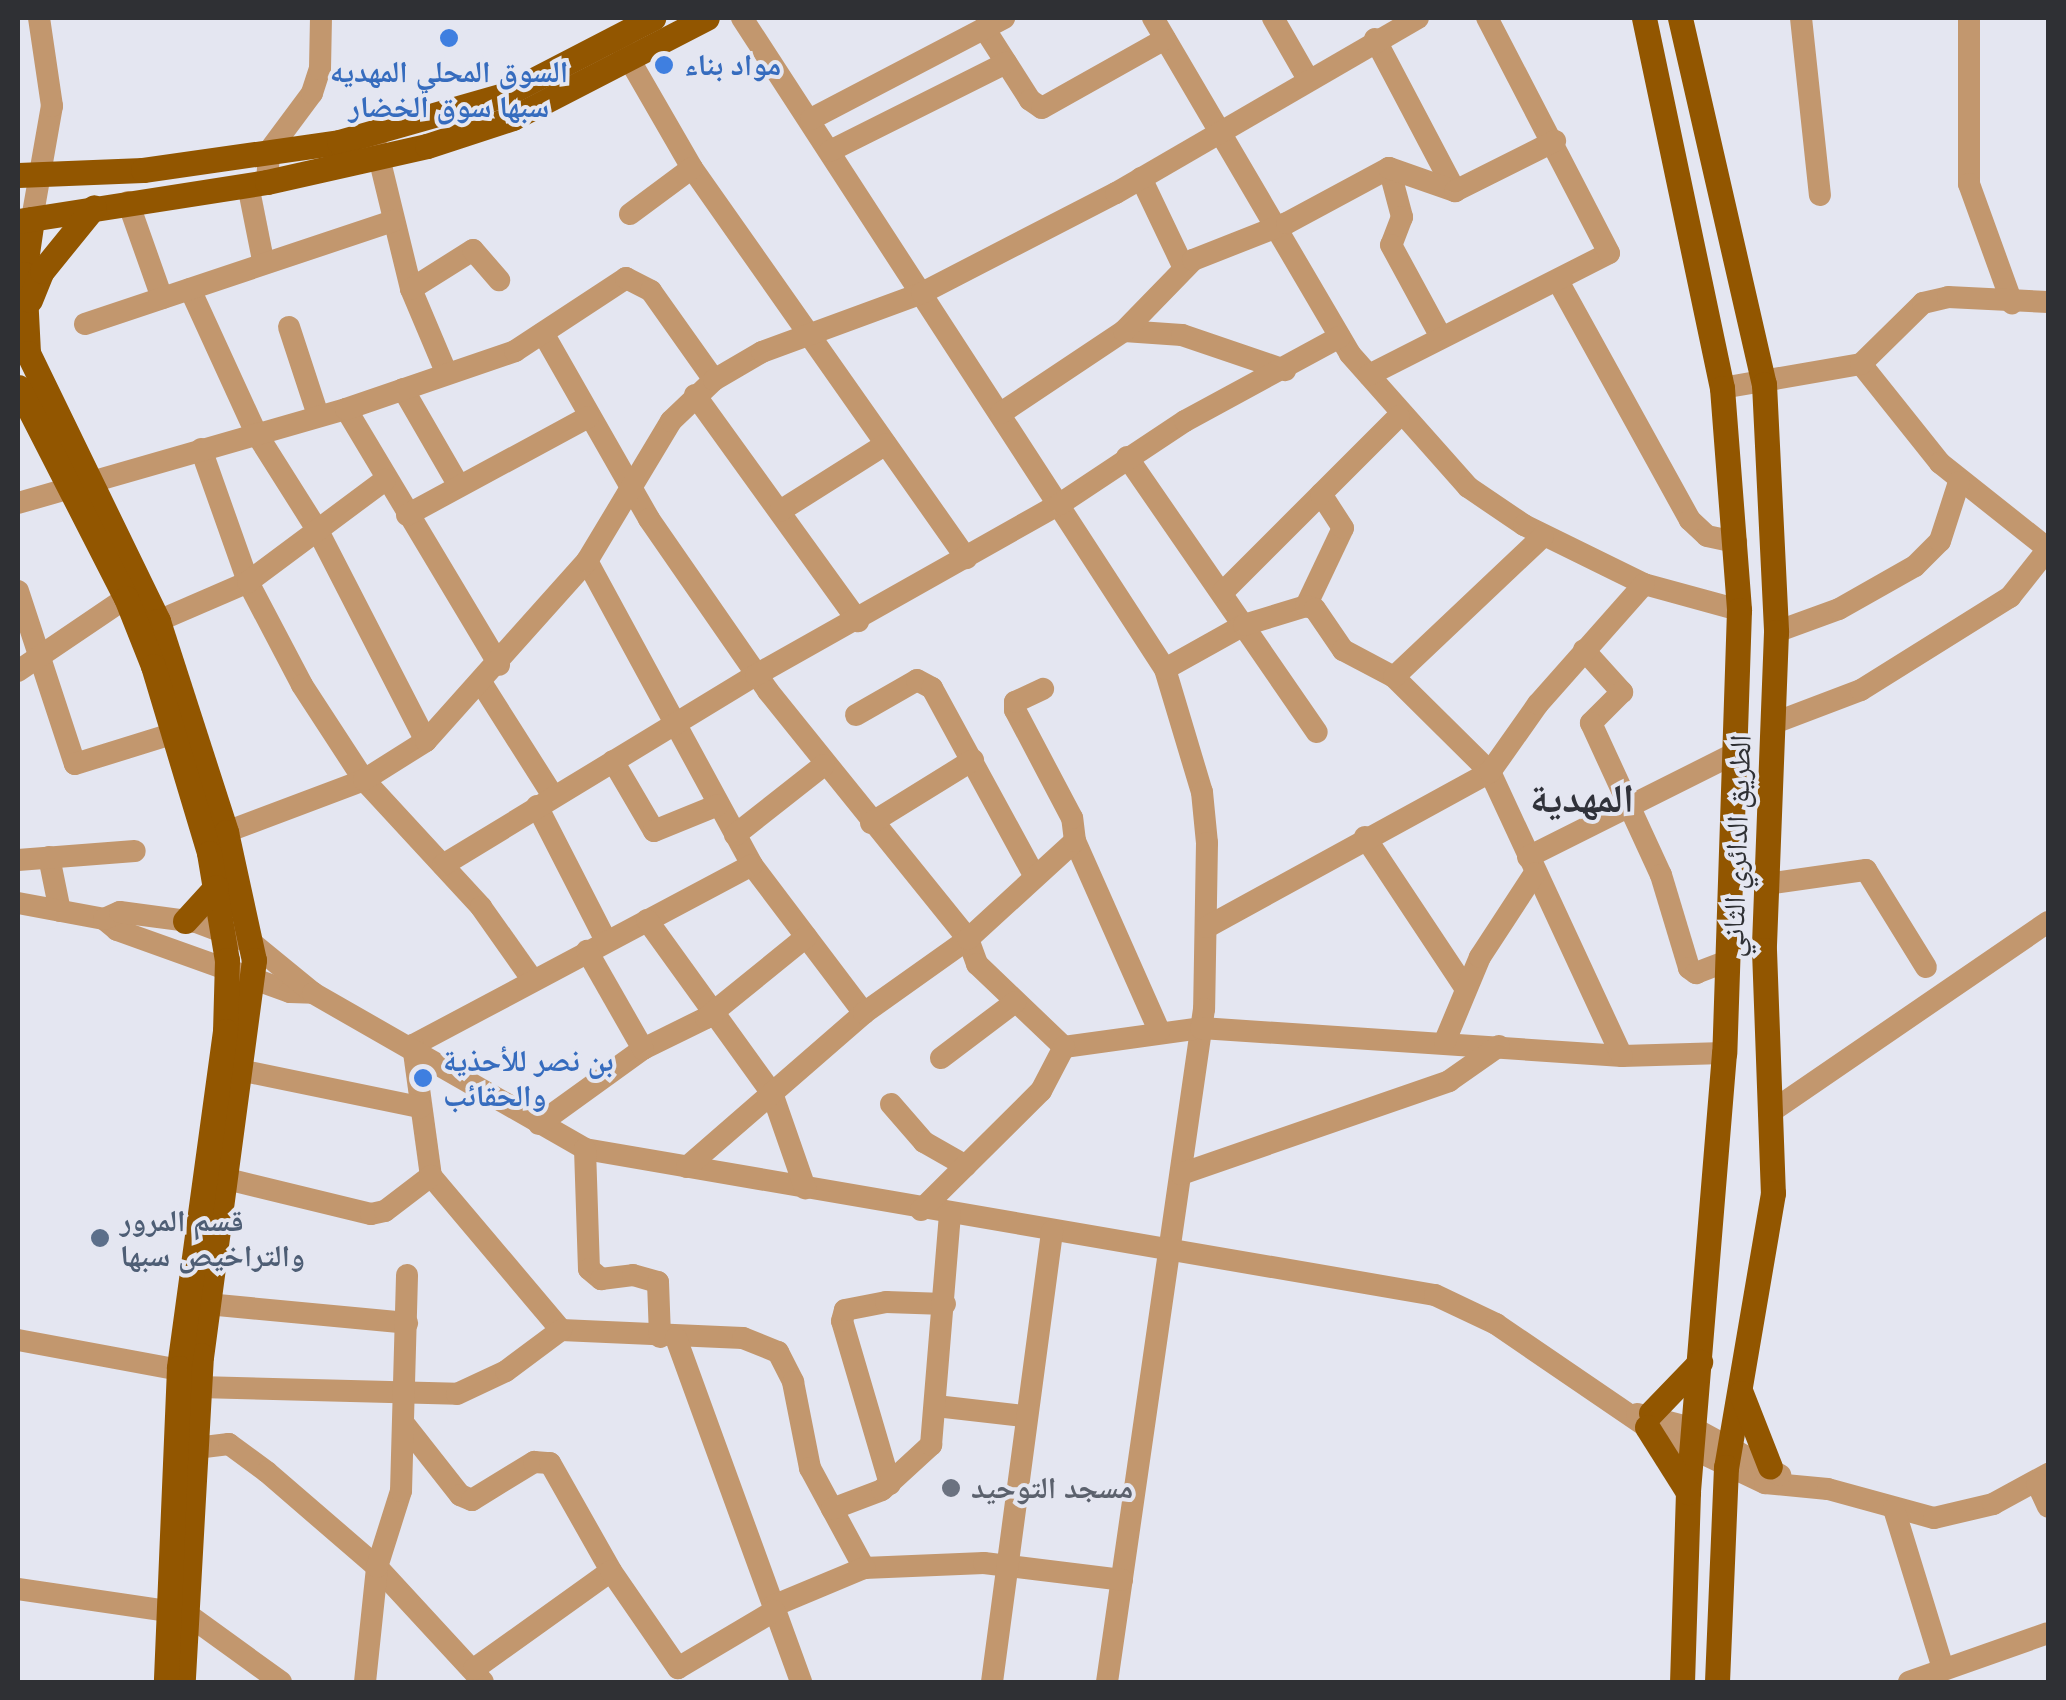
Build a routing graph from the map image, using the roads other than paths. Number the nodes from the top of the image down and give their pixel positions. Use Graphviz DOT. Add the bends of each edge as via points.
graph roads {
  1 [pos="39,18"];
  2 [pos="321,18"];
  3 [pos="652,18"];
  4 [pos="707,18"];
  5 [pos="742,18"];
  6 [pos="1153,18"];
  7 [pos="1273,18"];
  8 [pos="1418,18"];
  9 [pos="1486,18"];
  10 [pos="1644,18"];
  11 [pos="1680,18"];
  12 [pos="1800,18"];
  13 [pos="1969,18"];
  14 [pos="994,23"];
  15 [pos="1165,39"];
  16 [pos="1375,39"];
  17 [pos="623,49"];
  18 [pos="1006,63"];
  19 [pos="1308,78"];
  20 [pos="811,119"];
  21 [pos="1217,132"];
  22 [pos="374,133"];
  23 [pos="1555,141"];
  24 [pos="269,151"];
  25 [pos="830,151"];
  26 [pos="379,159"];
  27 [pos="692,168"];
  28 [pos="1389,168"];
  29 [pos="30,175"];
  30 [pos="1141,178"];
  31 [pos="258,183"];
  32 [pos="1455,191"];
  33 [pos="1820,195"];
  34 [pos="128,202"];
  35 [pos="94,207"];
  36 [pos="630,214"];
  37 [pos="24,220"];
  38 [pos="393,221"];
  39 [pos="1270,227"];
  40 [pos="264,260"];
  41 [pos="1183,266"];
  42 [pos="500,280"];
  43 [pos="1558,281"];
  44 [pos="190,289"];
  45 [pos="411,289"];
  46 [pos="922,293"];
  47 [pos="162,298"];
  48 [pos="2048,302"];
  49 [pos="2012,303"];
  50 [pos="23,324"];
  51 [pos="85,324"];
  52 [pos="288,327"];
  53 [pos="1124,331"];
  54 [pos="543,333"];
  55 [pos="812,333"];
  56 [pos="1340,337"];
  57 [pos="1441,337"];
  58 [pos="1861,364"];
  59 [pos="1284,370"];
  60 [pos="446,372"];
  61 [pos="1369,375"];
  62 [pos="1764,384"];
  63 [pos="18,387"];
  64 [pos="704,388"];
  65 [pos="1722,388"];
  66 [pos="403,389"];
  67 [pos="346,409"];
  68 [pos="1001,413"];
  69 [pos="318,416"];
  70 [pos="1399,416"];
  71 [pos="588,417"];
  72 [pos="256,433"];
  73 [pos="886,444"];
  74 [pos="201,449"];
  75 [pos="1127,457"];
  76 [pos="385,480"];
  77 [pos="80,481"];
  78 [pos="1959,482"];
  79 [pos="459,486"];
  80 [pos="632,486"];
  81 [pos="1321,494"];
  82 [pos="18,502"];
  83 [pos="1060,504"];
  84 [pos="780,512"];
  85 [pos="408,516"];
  86 [pos="318,530"];
  87 [pos="1543,536"];
  88 [pos="1736,542"];
  89 [pos="2048,549"];
  90 [pos="966,558"];
  91 [pos="587,562"];
  92 [pos="248,582"];
  93 [pos="1644,584"];
  94 [pos="18,591"];
  95 [pos="1223,592"];
  96 [pos="126,598"];
  97 [pos="1306,606"];
  98 [pos="1739,610"];
  99 [pos="158,621"];
  100 [pos="858,622"];
  101 [pos="1244,625"];
  102 [pos="1776,632"];
  103 [pos="1584,650"];
  104 [pos="498,665"];
  105 [pos="28,666"];
  106 [pos="1165,668"];
  107 [pos="756,675"];
  108 [pos="1394,677"];
  109 [pos="482,684"];
  110 [pos="1043,689"];
  111 [pos="856,715"];
  112 [pos="1774,723"];
  113 [pos="674,726"];
  114 [pos="1317,732"];
  115 [pos="172,734"];
  116 [pos="426,742"];
  117 [pos="1732,755"];
  118 [pos="973,760"];
  119 [pos="613,761"];
  120 [pos="824,765"];
  121 [pos="1490,772"];
  122 [pos="364,780"];
  123 [pos="545,801"];
  124 [pos="718,805"];
  125 [pos="1632,806"];
  126 [pos="871,824"];
  127 [pos="226,832"];
  128 [pos="735,835"];
  129 [pos="1366,837"];
  130 [pos="1075,841"];
  131 [pos="135,851"];
  132 [pos="49,857"];
  133 [pos="18,860"];
  134 [pos="442,865"];
  135 [pos="1532,865"];
  136 [pos="752,866"];
  137 [pos="1036,877"];
  138 [pos="1766,884"];
  139 [pos="216,887"];
  140 [pos="18,903"];
  141 [pos="60,911"];
  142 [pos="104,919"];
  143 [pos="647,920"];
  144 [pos="185,921"];
  145 [pos="2048,922"];
  146 [pos="1207,927"];
  147 [pos="223,929"];
  148 [pos="806,937"];
  149 [pos="968,939"];
  150 [pos="252,942"];
  151 [pos="596,946"];
  152 [pos="1727,961"];
  153 [pos="1926,967"];
  154 [pos="228,968"];
  155 [pos="255,979"];
  156 [pos="532,979"];
  157 [pos="1464,986"];
  158 [pos="314,993"];
  159 [pos="1015,1002"];
  160 [pos="716,1009"];
  161 [pos="864,1013"];
  162 [pos="1201,1028"];
  163 [pos="1159,1030"];
  164 [pos="1445,1042"];
  165 [pos="413,1045"];
  166 [pos="1499,1046"];
  167 [pos="1064,1047"];
  168 [pos="643,1049"];
  169 [pos="1724,1053"];
  170 [pos="1622,1056"];
  171 [pos="941,1058"];
  172 [pos="244,1072"];
  173 [pos="772,1092"];
  174 [pos="891,1104"];
  175 [pos="420,1107"];
  176 [pos="1769,1114"];
  177 [pos="540,1124"];
  178 [pos="585,1149"];
  179 [pos="966,1166"];
  180 [pos="687,1167"];
  181 [pos="1182,1174"];
  182 [pos="431,1176"];
  183 [pos="226,1179"];
  184 [pos="804,1188"];
  185 [pos="920,1210"];
  186 [pos="950,1214"];
  187 [pos="1052,1231"];
  188 [pos="1171,1250"];
  189 [pos="407,1275"];
  190 [pos="207,1304"];
  191 [pos="945,1304"];
  192 [pos="407,1324"];
  193 [pos="560,1330"];
  194 [pos="668,1338"];
  195 [pos="18,1340"];
  196 [pos="1700,1362"];
  197 [pos="192,1376"];
  198 [pos="1738,1383"];
  199 [pos="406,1390"];
  200 [pos="936,1406"];
  201 [pos="1024,1416"];
  202 [pos="1644,1418"];
  203 [pos="405,1425"];
  204 [pos="1694,1439"];
  205 [pos="196,1448"];
  206 [pos="1728,1458"];
  207 [pos="1770,1468"];
  208 [pos="2043,1479"];
  209 [pos="890,1484"];
  210 [pos="1792,1484"];
  211 [pos="1688,1492"];
  212 [pos="2048,1508"];
  213 [pos="832,1509"];
  214 [pos="1894,1509"];
  215 [pos="1005,1565"];
  216 [pos="377,1568"];
  217 [pos="864,1568"];
  218 [pos="610,1571"];
  219 [pos="1122,1580"];
  220 [pos="18,1589"];
  221 [pos="773,1609"];
  222 [pos="177,1612"];
  223 [pos="2048,1633"];
  224 [pos="1943,1668"];
  225 [pos="478,1676"];
  226 [pos="682,1678"];
  227 [pos="166,1682"];
  228 [pos="183,1682"];
  229 [pos="281,1682"];
  230 [pos="365,1682"];
  231 [pos="801,1682"];
  232 [pos="992,1682"];
  233 [pos="1107,1682"];
  234 [pos="1682,1682"];
  235 [pos="1717,1682"];
  236 [pos="1909,1682"];
  1 -- 29 [label="street" via="52,71"];
  2 -- 24 [label="street" via="320,70 312,93"];
  3 -- 17 [label="main road"];
  4 -- 17 [label="main road"];
  5 -- 20 [label="street"];
  6 -- 15 [label="street"];
  7 -- 19 [label="street"];
  8 -- 16 [label="street"];
  9 -- 23 [label="street"];
  10 -- 65 [label="main road, الطريق الدائري الثاني"];
  11 -- 62 [label="main road, الطريق الدائري الثاني"];
  12 -- 33 [label="street"];
  13 -- 49 [label="street" via="1969,184"];
  14 -- 18 [label="street"];
  14 -- 20 [label="street"];
  15 -- 18 [label="street" via="1042,108"];
  15 -- 21 [label="street"];
  16 -- 19 [label="street"];
  16 -- 32 [label="street"];
  17 -- 22 [label="main road" via="504,95"];
  17 -- 26 [label="main road" via="513,118"];
  17 -- 27 [label="street"];
  18 -- 25 [label="street"];
  19 -- 21 [label="street"];
  20 -- 25 [label="street"];
  21 -- 30 [label="street"];
  21 -- 39 [label="street"];
  22 -- 24 [label="main road"];
  22 -- 26 [label="street"];
  23 -- 32 [label="street"];
  23 -- 43 [label="street" via="1610,250"];
  24 -- 29 [label="main road" via="143,170"];
  24 -- 31 [label="street"];
  25 -- 46 [label="street"];
  26 -- 31 [label="main road"];
  26 -- 38 [label="street"];
  27 -- 36 [label="street"];
  27 -- 55 [label="street"];
  28 -- 32 [label="street"];
  28 -- 39 [label="street"];
  28 -- 57 [label="street" via="1402,218 1391,245"];
  29 -- 37 [label="street"];
  30 -- 41 [label="street"];
  30 -- 46 [label="street"];
  31 -- 34 [label="main road"];
  31 -- 40 [label="street"];
  34 -- 35 [label="main road"];
  34 -- 47 [label="street"];
  35 -- 37 [label="main road"];
  35 -- 50 [label="main road" via="42,271"];
  37 -- 50 [label="main road"];
  38 -- 40 [label="street"];
  38 -- 45 [label="street"];
  39 -- 41 [label="street"];
  39 -- 56 [label="street"];
  40 -- 44 [label="street"];
  41 -- 53 [label="street" via="1158,301"];
  42 -- 45 [label="street" via="473,250"];
  43 -- 57 [label="street"];
  43 -- 88 [label="street" via="1690,520 1707,536"];
  44 -- 47 [label="street"];
  44 -- 72 [label="street"];
  45 -- 60 [label="street"];
  46 -- 55 [label="street"];
  46 -- 68 [label="street"];
  47 -- 51 [label="street"];
  48 -- 49 [label="street"];
  49 -- 58 [label="street" via="1948,297 1923,303"];
  50 -- 77 [label="main road"];
  52 -- 69 [label="street"];
  53 -- 59 [label="street" via="1182,335"];
  53 -- 68 [label="street"];
  54 -- 60 [label="street" via="515,352"];
  54 -- 64 [label="street" via="635,279 651,290"];
  54 -- 71 [label="street"];
  55 -- 64 [label="street"];
  55 -- 73 [label="street"];
  56 -- 59 [label="street"];
  56 -- 61 [label="street"];
  57 -- 61 [label="street"];
  58 -- 62 [label="street"];
  58 -- 78 [label="street" via="1915,438"];
  59 -- 75 [label="street"];
  60 -- 66 [label="street"];
  61 -- 70 [label="street"];
  62 -- 65 [label="street"];
  62 -- 102 [label="main road, الطريق الدائري الثاني"];
  63 -- 77 [label="main road"];
  64 -- 80 [label="street"];
  64 -- 84 [label="street"];
  65 -- 88 [label="main road, الطريق الدائري الثاني"];
  66 -- 67 [label="street"];
  66 -- 79 [label="street"];
  67 -- 69 [label="street"];
  67 -- 76 [label="street"];
  68 -- 83 [label="street"];
  69 -- 72 [label="street"];
  70 -- 81 [label="street"];
  70 -- 87 [label="street" via="1468,487"];
  71 -- 79 [label="street"];
  71 -- 80 [label="street"];
  72 -- 74 [label="street"];
  72 -- 86 [label="street"];
  73 -- 84 [label="street"];
  73 -- 90 [label="street"];
  74 -- 77 [label="street"];
  74 -- 92 [label="street"];
  75 -- 83 [label="street"];
  75 -- 95 [label="street"];
  76 -- 85 [label="street"];
  76 -- 86 [label="street"];
  77 -- 82 [label="street"];
  77 -- 96 [label="main road"];
  77 -- 99 [label="main road"];
  78 -- 89 [label="street"];
  78 -- 102 [label="street" via="1940,540 1915,566 1839,609"];
  79 -- 85 [label="street"];
  80 -- 91 [label="street"];
  80 -- 107 [label="street"];
  81 -- 95 [label="street"];
  81 -- 97 [label="street" via="1343,528"];
  83 -- 90 [label="street"];
  83 -- 106 [label="street"];
  84 -- 100 [label="street"];
  85 -- 104 [label="street"];
  86 -- 92 [label="street"];
  86 -- 116 [label="street"];
  87 -- 93 [label="street"];
  87 -- 108 [label="street"];
  88 -- 98 [label="main road, الطريق الدائري الثاني"];
  89 -- 112 [label="street" via="2025,585 2001,603 1861,690"];
  90 -- 100 [label="street"];
  91 -- 104 [label="street"];
  91 -- 113 [label="street"];
  92 -- 99 [label="street"];
  92 -- 122 [label="street" via="302,685"];
  93 -- 98 [label="street"];
  93 -- 103 [label="street"];
  94 -- 105 [label="street"];
  95 -- 101 [label="street"];
  96 -- 105 [label="street"];
  96 -- 115 [label="main road"];
  97 -- 101 [label="street"];
  97 -- 108 [label="street" via="1343,650"];
  98 -- 117 [label="main road, الطريق الدائري الثاني"];
  99 -- 127 [label="main road"];
  100 -- 107 [label="street"];
  101 -- 106 [label="street"];
  101 -- 114 [label="street"];
  102 -- 112 [label="main road, الطريق الدائري الثاني"];
  103 -- 121 [label="street"];
  103 -- 125 [label="street" via="1622,692 1591,723"];
  104 -- 109 [label="street"];
  105 -- 115 [label="street" via="75,764"];
  106 -- 146 [label="street" via="1202,792"];
  107 -- 113 [label="street"];
  107 -- 120 [label="street"];
  108 -- 121 [label="street"];
  109 -- 116 [label="street"];
  109 -- 123 [label="street"];
  110 -- 130 [label="street" via="1015,702 1014,710 1072,818"];
  111 -- 118 [label="street" via="923,681"];
  112 -- 138 [label="main road, الطريق الدائري الثاني"];
  113 -- 119 [label="street"];
  113 -- 124 [label="street"];
  115 -- 139 [label="main road"];
  116 -- 122 [label="street"];
  117 -- 125 [label="street"];
  117 -- 152 [label="main road, الطريق الدائري الثاني"];
  118 -- 126 [label="street"];
  118 -- 137 [label="street"];
  119 -- 123 [label="street"];
  119 -- 124 [label="street" via="654,831"];
  120 -- 126 [label="street"];
  120 -- 128 [label="street"];
  121 -- 129 [label="street"];
  121 -- 135 [label="street"];
  122 -- 127 [label="street"];
  122 -- 134 [label="street"];
  123 -- 134 [label="street"];
  123 -- 151 [label="street"];
  124 -- 128 [label="street"];
  125 -- 135 [label="street"];
  125 -- 152 [label="street" via="1661,874 1688,968 1696,973"];
  126 -- 149 [label="street"];
  127 -- 150 [label="main road"];
  128 -- 136 [label="street"];
  129 -- 146 [label="street"];
  129 -- 157 [label="street"];
  130 -- 137 [label="street"];
  130 -- 163 [label="street"];
  131 -- 132 [label="street"];
  132 -- 133 [label="street"];
  132 -- 141 [label="street"];
  134 -- 156 [label="street"];
  135 -- 157 [label="street"];
  135 -- 170 [label="street"];
  136 -- 143 [label="street"];
  136 -- 148 [label="street"];
  137 -- 149 [label="street"];
  138 -- 153 [label="street" via="1866,870"];
  138 -- 176 [label="main road, الطريق الدائري الثاني"];
  139 -- 144 [label="main road"];
  139 -- 147 [label="main road"];
  140 -- 141 [label="street"];
  141 -- 142 [label="street"];
  142 -- 144 [label="street" via="120,912"];
  142 -- 154 [label="street" via="117,930"];
  143 -- 151 [label="street"];
  143 -- 160 [label="street"];
  144 -- 147 [label="street"];
  145 -- 176 [label="street"];
  146 -- 162 [label="street"];
  147 -- 150 [label="street"];
  147 -- 154 [label="main road"];
  148 -- 160 [label="street"];
  148 -- 161 [label="street"];
  149 -- 159 [label="street" via="978,964"];
  149 -- 161 [label="street"];
  150 -- 155 [label="main road"];
  150 -- 158 [label="street"];
  151 -- 156 [label="street"];
  151 -- 168 [label="street"];
  152 -- 169 [label="main road, الطريق الدائري الثاني"];
  154 -- 155 [label="street"];
  154 -- 197 [label="main road"];
  155 -- 158 [label="street"];
  155 -- 172 [label="main road"];
  156 -- 165 [label="street"];
  157 -- 164 [label="street"];
  158 -- 165 [label="street"];
  159 -- 167 [label="street"];
  159 -- 171 [label="street"];
  160 -- 168 [label="street"];
  160 -- 173 [label="street"];
  161 -- 173 [label="street"];
  162 -- 163 [label="street"];
  162 -- 164 [label="street"];
  162 -- 181 [label="street"];
  163 -- 167 [label="street"];
  164 -- 166 [label="street"];
  165 -- 175 [label="street"];
  165 -- 177 [label="street"];
  166 -- 170 [label="street"];
  166 -- 181 [label="street" via="1449,1081"];
  167 -- 179 [label="street" via="1042,1091"];
  168 -- 177 [label="street"];
  169 -- 170 [label="street"];
  169 -- 196 [label="main road, الطريق الدائري الثاني"];
  172 -- 175 [label="street"];
  172 -- 183 [label="main road"];
  173 -- 180 [label="street"];
  173 -- 184 [label="street"];
  174 -- 179 [label="street" via="924,1142"];
  175 -- 182 [label="street"];
  176 -- 198 [label="main road, الطريق الدائري الثاني" via="1773,1193"];
  177 -- 178 [label="street"];
  178 -- 180 [label="street"];
  178 -- 194 [label="street" via="589,1269 601,1279 633,1275 658,1282"];
  179 -- 185 [label="street"];
  180 -- 184 [label="street"];
  181 -- 188 [label="street"];
  182 -- 183 [label="street" via="386,1211 371,1214"];
  182 -- 193 [label="street"];
  183 -- 190 [label="main road"];
  184 -- 185 [label="street"];
  185 -- 186 [label="street"];
  186 -- 187 [label="street"];
  186 -- 191 [label="street"];
  187 -- 188 [label="street"];
  187 -- 201 [label="street"];
  188 -- 202 [label="street" via="1436,1295 1496,1324"];
  188 -- 219 [label="street"];
  189 -- 192 [label="street"];
  190 -- 192 [label="street"];
  190 -- 197 [label="main road"];
  191 -- 200 [label="street"];
  191 -- 209 [label="street" via="886,1302 845,1310 842,1321"];
  192 -- 199 [label="street"];
  193 -- 194 [label="street"];
  193 -- 199 [label="street" via="474,1388"];
  194 -- 213 [label="street" via="743,1338 778,1352 794,1382 810,1468"];
  194 -- 221 [label="street"];
  195 -- 197 [label="street"];
  196 -- 202 [label="main road"];
  196 -- 204 [label="main road, الطريق الدائري الثاني"];
  197 -- 199 [label="street"];
  197 -- 205 [label="main road"];
  197 -- 222 [label="main road"];
  198 -- 206 [label="main road, الطريق الدائري الثاني"];
  198 -- 207 [label="main road"];
  199 -- 203 [label="street"];
  200 -- 201 [label="street"];
  200 -- 209 [label="street" via="931,1444"];
  201 -- 215 [label="street"];
  202 -- 204 [label="street"];
  202 -- 211 [label="main road"];
  203 -- 216 [label="street" via="397,1514"];
  203 -- 218 [label="street" via="460,1495 472,1500 534,1462 550,1463"];
  204 -- 206 [label="street"];
  204 -- 211 [label="main road, الطريق الدائري الثاني"];
  205 -- 216 [label="street" via="233,1446"];
  205 -- 222 [label="main road"];
  206 -- 207 [label="street"];
  206 -- 210 [label="street" via="1765,1482"];
  206 -- 235 [label="main road, الطريق الدائري الثاني"];
  207 -- 210 [label="street"];
  208 -- 212 [label="street"];
  208 -- 214 [label="street" via="1954,1517"];
  209 -- 213 [label="street"];
  210 -- 214 [label="street"];
  211 -- 234 [label="main road, الطريق الدائري الثاني"];
  213 -- 217 [label="street"];
  214 -- 224 [label="street"];
  215 -- 217 [label="street"];
  215 -- 219 [label="street"];
  215 -- 232 [label="street"];
  216 -- 225 [label="street"];
  216 -- 230 [label="street"];
  217 -- 221 [label="street"];
  218 -- 225 [label="street"];
  218 -- 226 [label="street"];
  219 -- 233 [label="street"];
  220 -- 222 [label="street"];
  221 -- 226 [label="street"];
  221 -- 231 [label="street"];
  222 -- 227 [label="main road"];
  222 -- 228 [label="main road"];
  222 -- 229 [label="street"];
  223 -- 224 [label="street"];
  224 -- 236 [label="street"];
}
